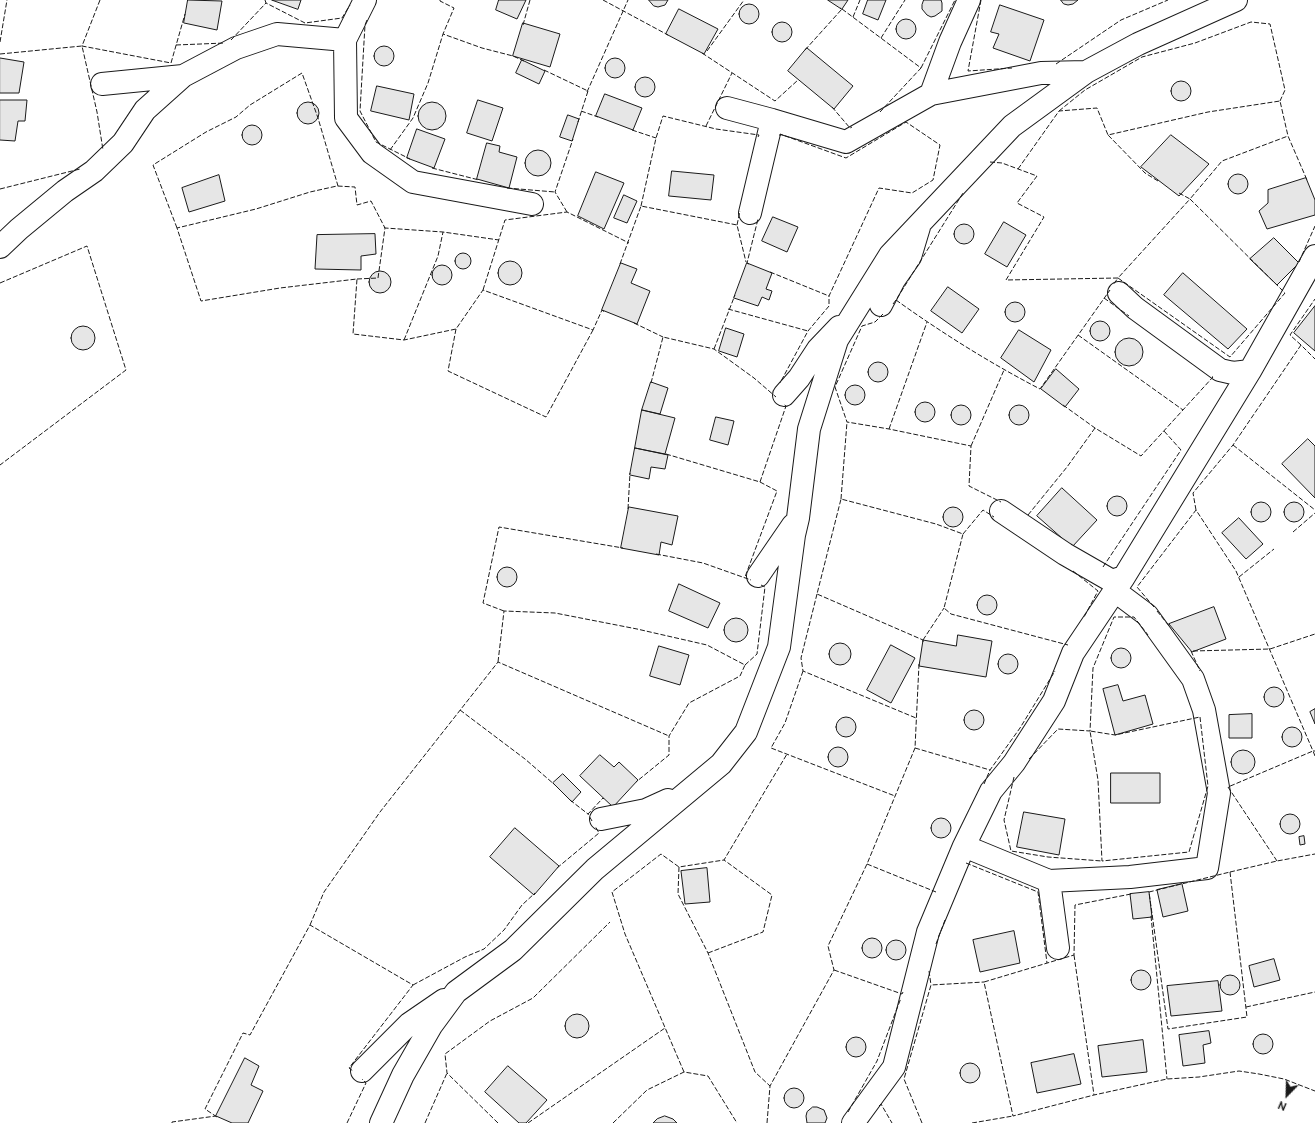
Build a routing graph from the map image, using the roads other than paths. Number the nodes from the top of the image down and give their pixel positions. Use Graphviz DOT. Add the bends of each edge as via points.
graph roads {
  1 [pos="365,0"];
  2 [pos="969,0"];
  3 [pos="1236,0"];
  4 [pos="345,40"];
  5 [pos="1086,72"];
  6 [pos="183,76"];
  7 [pos="102,84"];
  8 [pos="931,94"];
  9 [pos="727,108"];
  10 [pos="772,120"];
  11 [pos="532,204"];
  12 [pos="750,213"];
  13 [pos="0,247"];
  14 [pos="1315,256"];
  15 [pos="1119,293"];
  16 [pos="871,304"];
  17 [pos="1250,371"];
  18 [pos="784,395"];
  19 [pos="1001,511"];
  20 [pos="798,518"];
  21 [pos="758,576"];
  22 [pos="1120,584"];
  23 [pos="687,792"];
  24 [pos="601,819"];
  25 [pos="964,846"];
  26 [pos="1049,881"];
  27 [pos="1058,948"];
  28 [pos="456,992"];
  29 [pos="362,1071"];
  30 [pos="381,1123"];
  31 [pos="853,1123"];
  1 -- 4 [label="street"];
  2 -- 8 [label="street"];
  3 -- 5 [label="street" via="1138,44"];
  4 -- 6 [label="street" via="277,34 236,48"];
  4 -- 11 [label="street" via="346,118 372,153 413,182"];
  5 -- 8 [label="street" via="1042,73"];
  5 -- 16 [label="street" via="1012,126 890,255"];
  6 -- 7 [label="street"];
  6 -- 13 [label="street" via="145,110 123,142 94,171 64,191"];
  8 -- 10 [label="street" via="846,142"];
  9 -- 10 [label="street"];
  10 -- 12 [label="street"];
  14 -- 17 [label="street"];
  15 -- 17 [label="street" via="1135,308 1220,370 1233,373"];
  16 -- 18 [label="street" via="818,349 800,378"];
  16 -- 20 [label="street" via="838,340 809,428"];
  17 -- 22 [label="street"];
  19 -- 22 [label="street" via="1064,554"];
  20 -- 21 [label="street"];
  20 -- 23 [label="street" via="779,647 746,732 721,764"];
  22 -- 25 [label="street" via="1073,653 1054,702 1014,763 991,791"];
  22 -- 26 [label="street" via="1147,615 1193,679 1202,704 1219,793 1208,868 1130,877"];
  23 -- 24 [label="street" via="646,810"];
  23 -- 28 [label="street" via="595,869 513,950"];
  25 -- 26 [label="street"];
  25 -- 31 [label="street" via="928,932 894,1068"];
  26 -- 27 [label="street"];
  28 -- 29 [label="street" via="409,1024"];
  28 -- 30 [label="street" via="431,1026 403,1075"];
}
